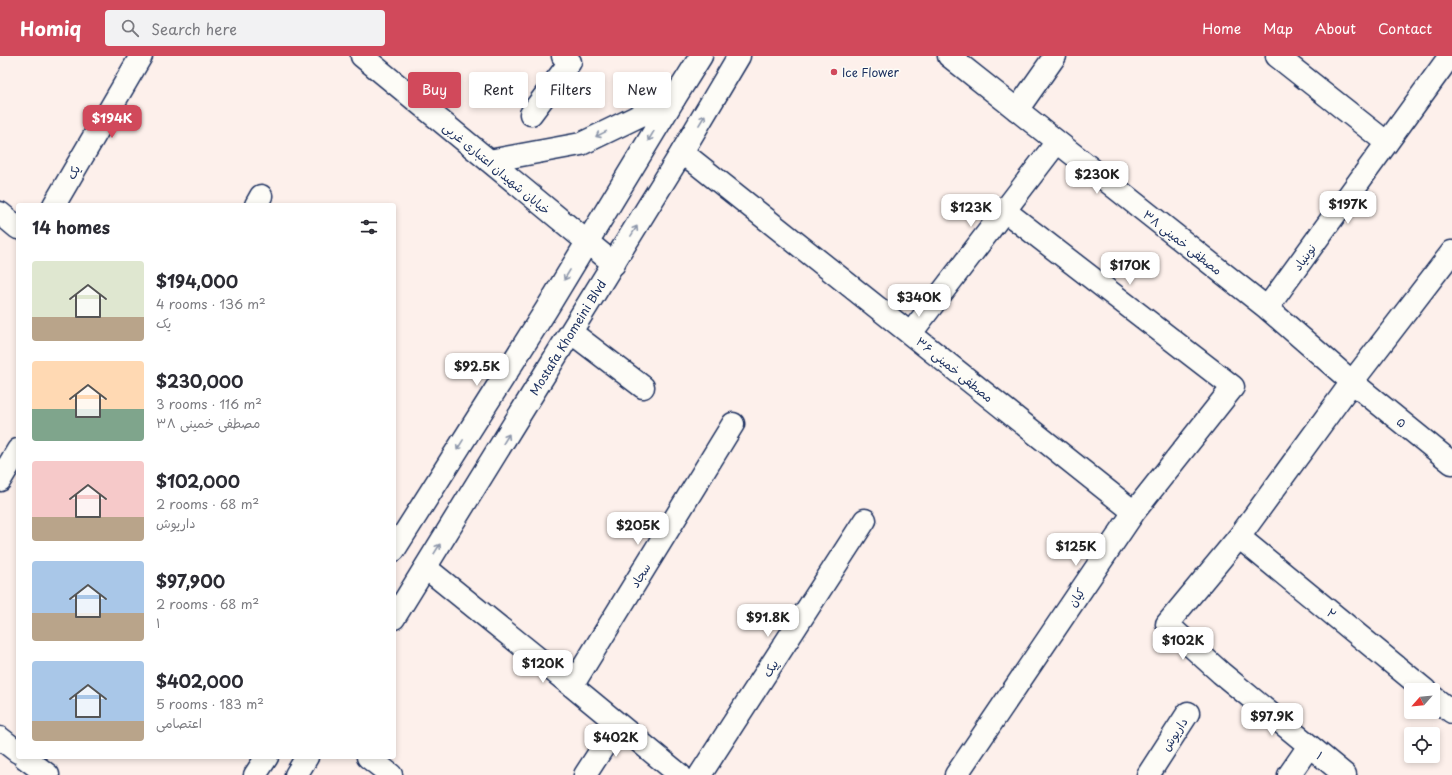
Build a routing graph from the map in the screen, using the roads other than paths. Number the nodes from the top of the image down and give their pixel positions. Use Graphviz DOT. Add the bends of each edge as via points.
graph roads {
  1 [pos="141,56"];
  2 [pos="362,56"];
  3 [pos="562,56"];
  4 [pos="702,56"];
  5 [pos="740,56"];
  6 [pos="949,56"];
  7 [pos="1055,56"];
  8 [pos="1277,56"];
  9 [pos="1450,56"];
  10 [pos="674,99"];
  11 [pos="1018,110"];
  12 [pos="531,114"];
  13 [pos="1057,142"];
  14 [pos="1387,143"];
  15 [pos="682,152"];
  16 [pos="489,162"];
  17 [pos="55,203"];
  18 [pos="1005,211"];
  19 [pos="0,213"];
  20 [pos="16,226"];
  21 [pos="587,242"];
  22 [pos="1452,252"];
  23 [pos="614,264"];
  24 [pos="1267,308"];
  25 [pos="572,333"];
  26 [pos="911,333"];
  27 [pos="1352,382"];
  28 [pos="643,387"];
  29 [pos="733,424"];
  30 [pos="16,453"];
  31 [pos="1452,463"];
  32 [pos="0,480"];
  33 [pos="1134,512"];
  34 [pos="865,520"];
  35 [pos="1238,537"];
  36 [pos="396,543"];
  37 [pos="426,568"];
  38 [pos="396,615"];
  39 [pos="1416,683"];
  40 [pos="572,686"];
  41 [pos="1440,703"];
  42 [pos="1452,712"];
  43 [pos="1188,713"];
  44 [pos="618,724"];
  45 [pos="0,738"];
  46 [pos="1309,746"];
  47 [pos="16,750"];
  48 [pos="28,759"];
  49 [pos="266,759"];
  50 [pos="306,759"];
  51 [pos="371,759"];
  52 [pos="48,775"];
  53 [pos="256,775"];
  54 [pos="296,775"];
  55 [pos="391,775"];
  56 [pos="585,775"];
  57 [pos="680,775"];
  58 [pos="700,775"];
  59 [pos="956,775"];
  60 [pos="1148,775"];
  61 [pos="1289,775"];
  62 [pos="1345,775"];
  1 -- 17 [label="street, یک"];
  2 -- 16 [label="street, خیابان شهیدان اعتباری غربی"];
  3 -- 12 [label="street" via="570,62"];
  4 -- 10 [label="street"];
  15 -- 5 [label="street, Mostafa Khomeini Blvd, one-way"];
  6 -- 11 [label="street, مصطفی خمینی ۳۸"];
  7 -- 11 [label="street"];
  8 -- 14 [label="street"];
  9 -- 14 [label="street, نوبنیاد"];
  10 -- 16 [label="street, one-way" via="581,144"];
  10 -- 21 [label="street, one-way"];
  11 -- 13 [label="street, مصطفی خمینی ۳۸"];
  13 -- 18 [label="street"];
  13 -- 24 [label="street, مصطفی خمینی ۳۸"];
  14 -- 24 [label="street, نوبنیاد"];
  23 -- 15 [label="street, Mostafa Khomeini Blvd, one-way"];
  15 -- 26 [label="street, مصطفی خمینی ۳۶"];
  16 -- 21 [label="street, خیابان شهیدان اعتباری غربی"];
  18 -- 26 [label="street"];
  18 -- 33 [label="street, کیان" via="1233,387"];
  19 -- 20 [label="street"];
  21 -- 23 [label="street, خیابان شهیدان اعتباری غربی"];
  21 -- 36 [label="street, one-way"];
  22 -- 27 [label="street"];
  23 -- 25 [label="street, Mostafa Khomeini Blvd"];
  24 -- 27 [label="street"];
  25 -- 28 [label="street"];
  37 -- 25 [label="street, Mostafa Khomeini Blvd, one-way"];
  26 -- 33 [label="street, مصطفی خمینی ۳۶"];
  27 -- 31 [label="street, ۵"];
  27 -- 35 [label="street"];
  29 -- 40 [label="street, سجاد"];
  30 -- 32 [label="street"];
  33 -- 59 [label="street, کیان"];
  34 -- 58 [label="street, پیک"];
  35 -- 39 [label="street, ۲"];
  35 -- 46 [label="street, ۱" via="1168,624 1221,673"];
  37 -- 38 [label="street, Mostafa Khomeini Blvd"];
  37 -- 40 [label="street"];
  40 -- 44 [label="street"];
  41 -- 42 [label="street"];
  43 -- 60 [label="street, داریوش"];
  44 -- 56 [label="street"];
  44 -- 57 [label="street"];
  45 -- 47 [label="street"];
  46 -- 61 [label="street"];
  46 -- 62 [label="street, ۱"];
  48 -- 52 [label="street"];
  49 -- 53 [label="street"];
  50 -- 54 [label="street"];
  51 -- 55 [label="street"];
}
